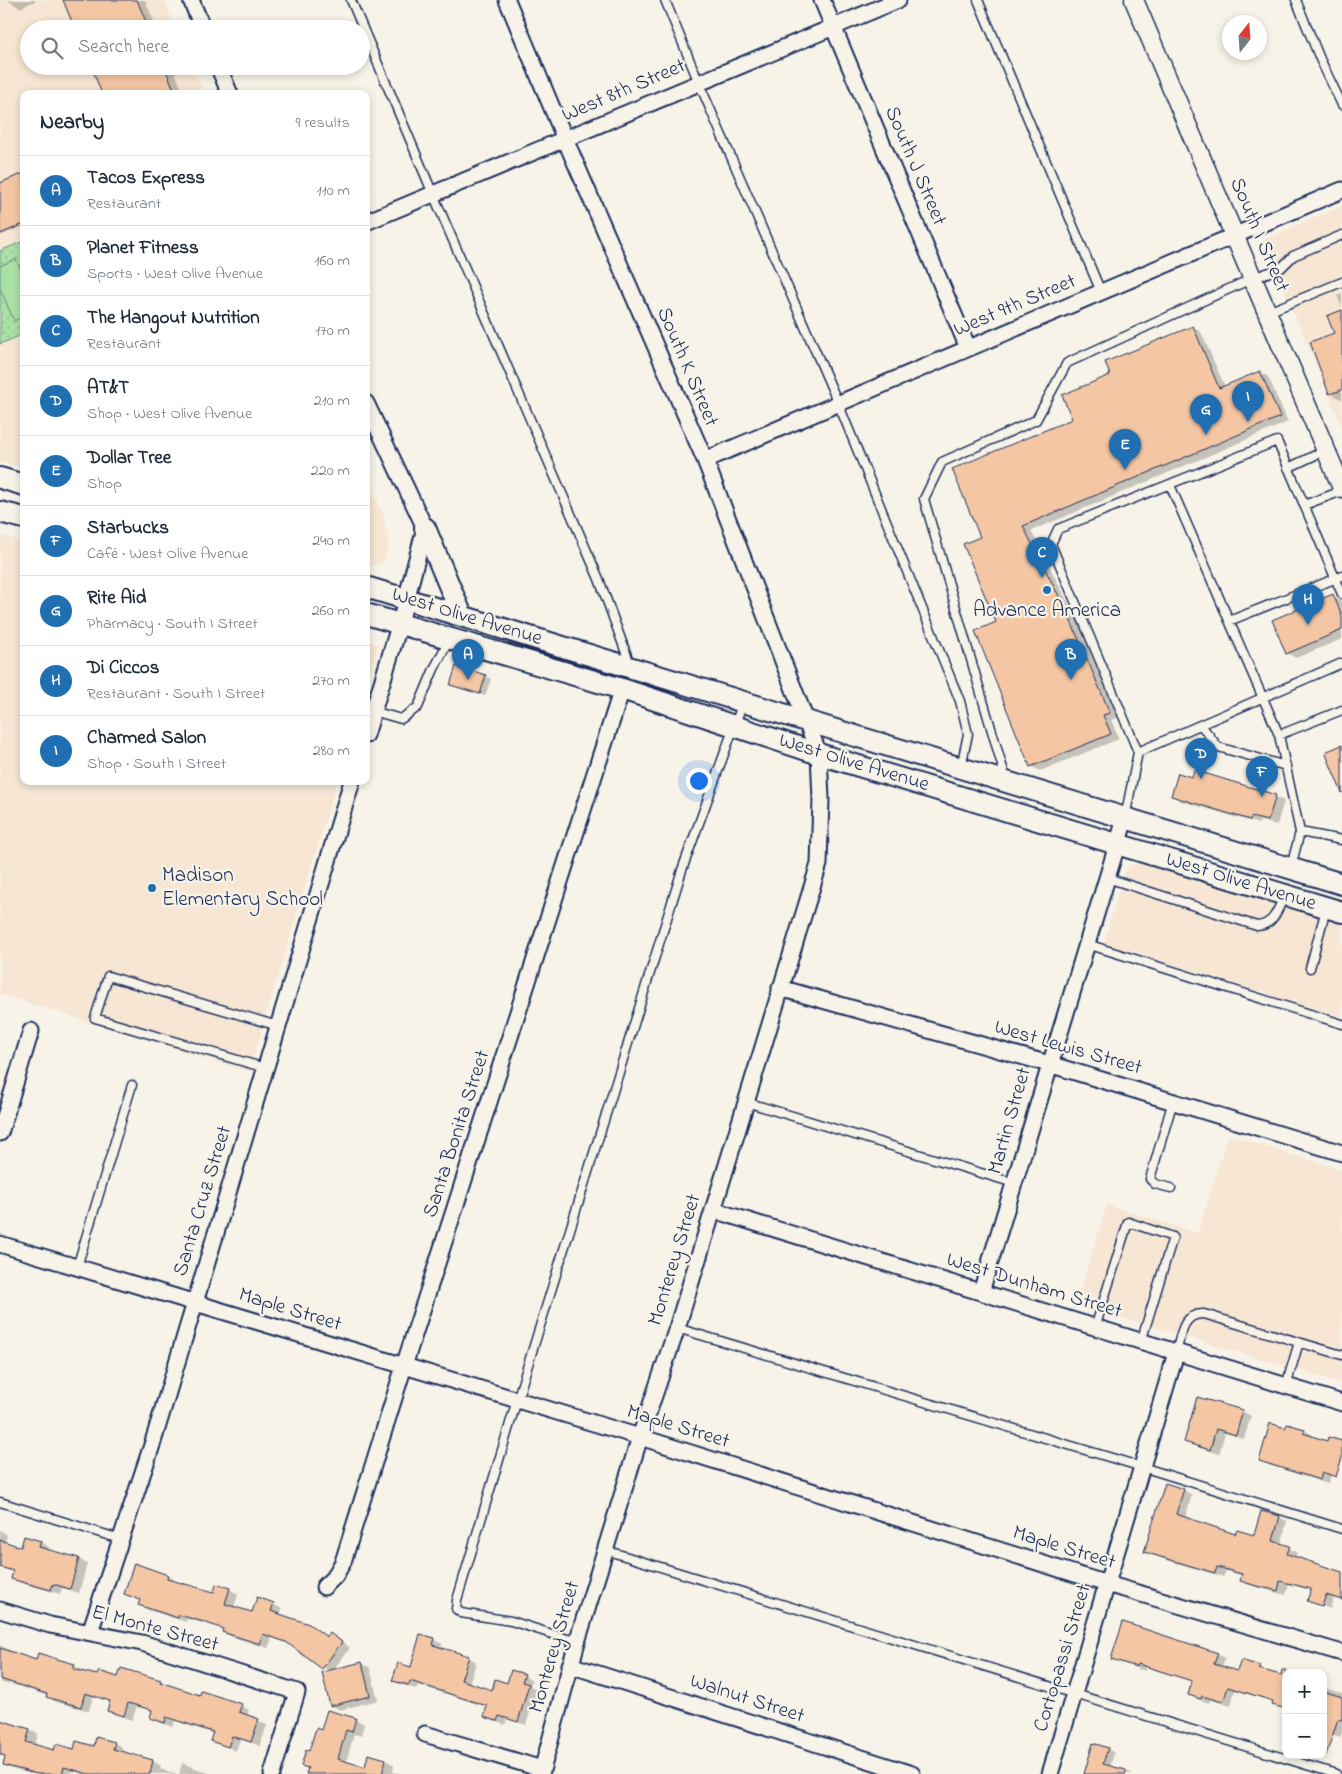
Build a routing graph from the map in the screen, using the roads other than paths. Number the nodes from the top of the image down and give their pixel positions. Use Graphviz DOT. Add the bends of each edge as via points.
graph roads {
  1 [pos="191,0"];
  2 [pos="351,0"];
  3 [pos="507,0"];
  4 [pos="665,0"];
  5 [pos="822,0"];
  6 [pos="898,0"];
  7 [pos="978,0"];
  8 [pos="1134,0"];
  9 [pos="1296,0"];
  10 [pos="199,20"];
  11 [pos="359,20"];
  12 [pos="834,27"];
  13 [pos="370,45"];
  14 [pos="222,75"];
  15 [pos="698,83"];
  16 [pos="228,90"];
  17 [pos="1342,105"];
  18 [pos="565,139"];
  19 [pos="1342,190"];
  20 [pos="433,194"];
  21 [pos="370,220"];
  22 [pos="1235,235"];
  23 [pos="1342,235"];
  24 [pos="1253,278"];
  25 [pos="1342,282"];
  26 [pos="1101,292"];
  27 [pos="1268,312"];
  28 [pos="968,348"];
  29 [pos="838,404"];
  30 [pos="370,411"];
  31 [pos="1326,450"];
  32 [pos="705,460"];
  33 [pos="1288,468"];
  34 [pos="0,478"];
  35 [pos="20,484"];
  36 [pos="1170,485"];
  37 [pos="1342,489"];
  38 [pos="1304,505"];
  39 [pos="0,512"];
  40 [pos="20,517"];
  41 [pos="426,528"];
  42 [pos="1339,577"];
  43 [pos="370,588"];
  44 [pos="1342,594"];
  45 [pos="407,599"];
  46 [pos="370,615"];
  47 [pos="462,616"];
  48 [pos="1229,621"];
  49 [pos="400,623"];
  50 [pos="450,638"];
  51 [pos="1342,663"];
  52 [pos="631,666"];
  53 [pos="622,689"];
  54 [pos="1263,697"];
  55 [pos="743,702"];
  56 [pos="1342,710"];
  57 [pos="373,712"];
  58 [pos="806,720"];
  59 [pos="370,722"];
  60 [pos="734,725"];
  61 [pos="1201,725"];
  62 [pos="1279,734"];
  63 [pos="1138,752"];
  64 [pos="820,754"];
  65 [pos="1286,766"];
  66 [pos="960,768"];
  67 [pos="1007,783"];
  68 [pos="351,785"];
  69 [pos="1125,819"];
  70 [pos="1300,832"];
  71 [pos="1342,840"];
  72 [pos="1117,845"];
  73 [pos="1291,869"];
  74 [pos="1107,878"];
  75 [pos="1342,884"];
  76 [pos="1285,894"];
  77 [pos="1334,910"];
  78 [pos="1087,944"];
  79 [pos="1310,968"];
  80 [pos="780,988"];
  81 [pos="1342,1024"];
  82 [pos="278,1026"];
  83 [pos="31,1031"];
  84 [pos="1049,1064"];
  85 [pos="265,1068"];
  86 [pos="132,1085"];
  87 [pos="1172,1101"];
  88 [pos="746,1102"];
  89 [pos="0,1133"];
  90 [pos="1342,1153"];
  91 [pos="1014,1184"];
  92 [pos="1171,1188"];
  93 [pos="713,1210"];
  94 [pos="0,1244"];
  95 [pos="77,1267"];
  96 [pos="981,1292"];
  97 [pos="194,1303"];
  98 [pos="677,1328"];
  99 [pos="1095,1328"];
  100 [pos="1141,1342"];
  101 [pos="1299,1342"];
  102 [pos="1176,1352"];
  103 [pos="1342,1355"];
  104 [pos="404,1366"];
  105 [pos="1286,1386"];
  106 [pos="517,1400"];
  107 [pos="1342,1403"];
  108 [pos="640,1438"];
  109 [pos="1142,1468"];
  110 [pos="0,1502"];
  111 [pos="1342,1529"];
  112 [pos="120,1539"];
  113 [pos="605,1550"];
  114 [pos="1107,1584"];
  115 [pos="324,1587"];
  116 [pos="0,1610"];
  117 [pos="90,1632"];
  118 [pos="577,1642"];
  119 [pos="1342,1653"];
  120 [pos="570,1665"];
  121 [pos="1074,1695"];
  122 [pos="425,1734"];
  123 [pos="541,1772"];
  124 [pos="272,1774"];
  125 [pos="912,1774"];
  126 [pos="1050,1774"];
  127 [pos="1336,1774"];
  1 -- 10 [label="street"];
  2 -- 11 [label="lane"];
  3 -- 18 [label="street, South K Street"];
  4 -- 15 [label="lane"];
  5 -- 12 [label="street, South J Street"];
  6 -- 12 [label="street, West 8th Street"];
  7 -- 26 [label="lane"];
  8 -- 22 [label="street, South I Street"];
  9 -- 17 [label="lane"];
  12 -- 15 [label="street, West 8th Street"];
  12 -- 28 [label="street, South J Street"];
  13 -- 20 [label="lane"];
  14 -- 16 [label="street"];
  15 -- 18 [label="street, West 8th Street"];
  15 -- 29 [label="lane"];
  18 -- 20 [label="street, West 8th Street"];
  18 -- 32 [label="street, South K Street"];
  19 -- 22 [label="street, West 9th Street"];
  20 -- 21 [label="street, West 8th Street"];
  20 -- 52 [label="lane" via="599,579"];
  22 -- 24 [label="street, South I Street"];
  22 -- 26 [label="street, West 9th Street"];
  23 -- 24 [label="lane" via="1293,256 1281,268"];
  24 -- 27 [label="street, South I Street"];
  24 -- 67 [label="lane" via="1067,364 1036,420 942,462 924,499"];
  25 -- 27 [label="lane"];
  26 -- 28 [label="street, West 9th Street"];
  27 -- 31 [label="street, South I Street"];
  28 -- 29 [label="street, West 9th Street"];
  29 -- 32 [label="street, West 9th Street"];
  29 -- 66 [label="lane" via="960,701 968,734"];
  30 -- 41 [label="street"];
  31 -- 33 [label="lane"];
  31 -- 37 [label="street, South I Street"];
  32 -- 58 [label="street, South K Street"];
  33 -- 36 [label="lane" via="1276,441"];
  33 -- 38 [label="lane"];
  34 -- 35 [label="main road"];
  36 -- 48 [label="lane"];
  36 -- 63 [label="lane" via="1058,530 1051,544"];
  37 -- 38 [label="lane"];
  38 -- 42 [label="lane"];
  39 -- 40 [label="main road"];
  41 -- 45 [label="street"];
  41 -- 47 [label="main road"];
  42 -- 44 [label="lane"];
  42 -- 48 [label="lane"];
  43 -- 45 [label="main road, West Olive Avenue"];
  45 -- 47 [label="main road, West Olive Avenue"];
  45 -- 49 [label="street"];
  46 -- 49 [label="main road, West Olive Avenue"];
  47 -- 52 [label="main road, West Olive Avenue"];
  48 -- 54 [label="lane"];
  49 -- 50 [label="main road, West Olive Avenue"];
  49 -- 57 [label="street"];
  50 -- 53 [label="main road, West Olive Avenue"];
  50 -- 57 [label="lane" via="418,708 401,718"];
  51 -- 54 [label="lane"];
  52 -- 55 [label="main road, West Olive Avenue"];
  53 -- 60 [label="main road, West Olive Avenue"];
  53 -- 104 [label="street, Santa Bonita Street"];
  54 -- 61 [label="lane"];
  54 -- 62 [label="lane"];
  55 -- 58 [label="main road, West Olive Avenue"];
  55 -- 60 [label="lane"];
  56 -- 62 [label="lane"];
  57 -- 59 [label="street"];
  58 -- 64 [label="street, South K Street"];
  58 -- 66 [label="main road, West Olive Avenue"];
  60 -- 64 [label="main road, West Olive Avenue"];
  60 -- 106 [label="lane" via="682,870"];
  61 -- 63 [label="lane"];
  61 -- 65 [label="lane" via="1218,747"];
  62 -- 65 [label="lane"];
  63 -- 69 [label="lane"];
  64 -- 72 [label="main road, West Olive Avenue"];
  64 -- 80 [label="street, Monterey Street" via="819,864"];
  65 -- 70 [label="lane"];
  66 -- 67 [label="main road, West Olive Avenue"];
  67 -- 69 [label="main road, West Olive Avenue"];
  68 -- 82 [label="street, Santa Cruz Street"];
  69 -- 72 [label="street, Martin Street"];
  69 -- 73 [label="main road, West Olive Avenue"];
  70 -- 71 [label="lane"];
  70 -- 73 [label="lane"];
  72 -- 74 [label="street, Martin Street"];
  72 -- 76 [label="main road, West Olive Avenue"];
  73 -- 75 [label="main road, West Olive Avenue"];
  74 -- 76 [label="lane" via="1258,926 1264,926 1276,915"];
  74 -- 78 [label="street, Martin Street"];
  76 -- 77 [label="main road, West Olive Avenue"];
  77 -- 79 [label="lane"];
  78 -- 81 [label="lane"];
  78 -- 84 [label="street, Martin Street"];
  80 -- 84 [label="street, West Lewis Street"];
  80 -- 88 [label="street, Monterey Street"];
  82 -- 85 [label="street, Santa Cruz Street"];
  82 -- 85 [label="lane" via="108,976 95,1018"];
  83 -- 89 [label="street"];
  84 -- 87 [label="street, West Lewis Street"];
  84 -- 91 [label="street, Martin Street"];
  85 -- 97 [label="street, Santa Cruz Street"];
  86 -- 95 [label="lane"];
  87 -- 90 [label="street, West Lewis Street"];
  87 -- 92 [label="lane" via="1150,1179 1155,1184"];
  88 -- 91 [label="lane"];
  88 -- 93 [label="street, Monterey Street"];
  91 -- 96 [label="street, Martin Street"];
  93 -- 96 [label="street, West Dunham Street"];
  93 -- 98 [label="street, Monterey Street"];
  94 -- 95 [label="street, Maple Street"];
  95 -- 97 [label="street, Maple Street"];
  96 -- 99 [label="street, West Dunham Street"];
  97 -- 104 [label="street, Maple Street"];
  97 -- 112 [label="street, Santa Cruz Street"];
  98 -- 108 [label="street, Monterey Street"];
  98 -- 109 [label="lane"];
  99 -- 100 [label="street, West Dunham Street"];
  99 -- 100 [label="lane" via="1128,1222 1173,1237"];
  100 -- 102 [label="street, West Dunham Street"];
  101 -- 102 [label="lane" via="1196,1313 1186,1322"];
  101 -- 103 [label="lane"];
  101 -- 105 [label="lane"];
  102 -- 105 [label="street, West Dunham Street"];
  102 -- 109 [label="street, Cortopassi Street"];
  104 -- 106 [label="street, Maple Street"];
  104 -- 115 [label="street, Santa Bonita Street" via="343,1562"];
  105 -- 107 [label="street, West Dunham Street"];
  106 -- 108 [label="street, Maple Street"];
  106 -- 118 [label="lane" via="456,1609 460,1613 510,1621"];
  108 -- 113 [label="street, Monterey Street"];
  108 -- 114 [label="street, Maple Street"];
  109 -- 111 [label="lane"];
  109 -- 114 [label="street, Cortopassi Street"];
  110 -- 112 [label="lane"];
  112 -- 117 [label="street, Santa Cruz Street"];
  113 -- 118 [label="street, Monterey Street"];
  113 -- 121 [label="lane"];
  114 -- 119 [label="street, Maple Street"];
  114 -- 121 [label="street, Cortopassi Street"];
  116 -- 117 [label="street, El Monte Street" via="50,1626"];
  117 -- 124 [label="street, El Monte Street" via="142,1643 298,1692"];
  118 -- 120 [label="street, Monterey Street"];
  120 -- 123 [label="street, Monterey Street"];
  120 -- 125 [label="street, Walnut Street"];
  121 -- 126 [label="street, Cortopassi Street"];
  121 -- 127 [label="lane"];
  122 -- 123 [label="street"];
}
